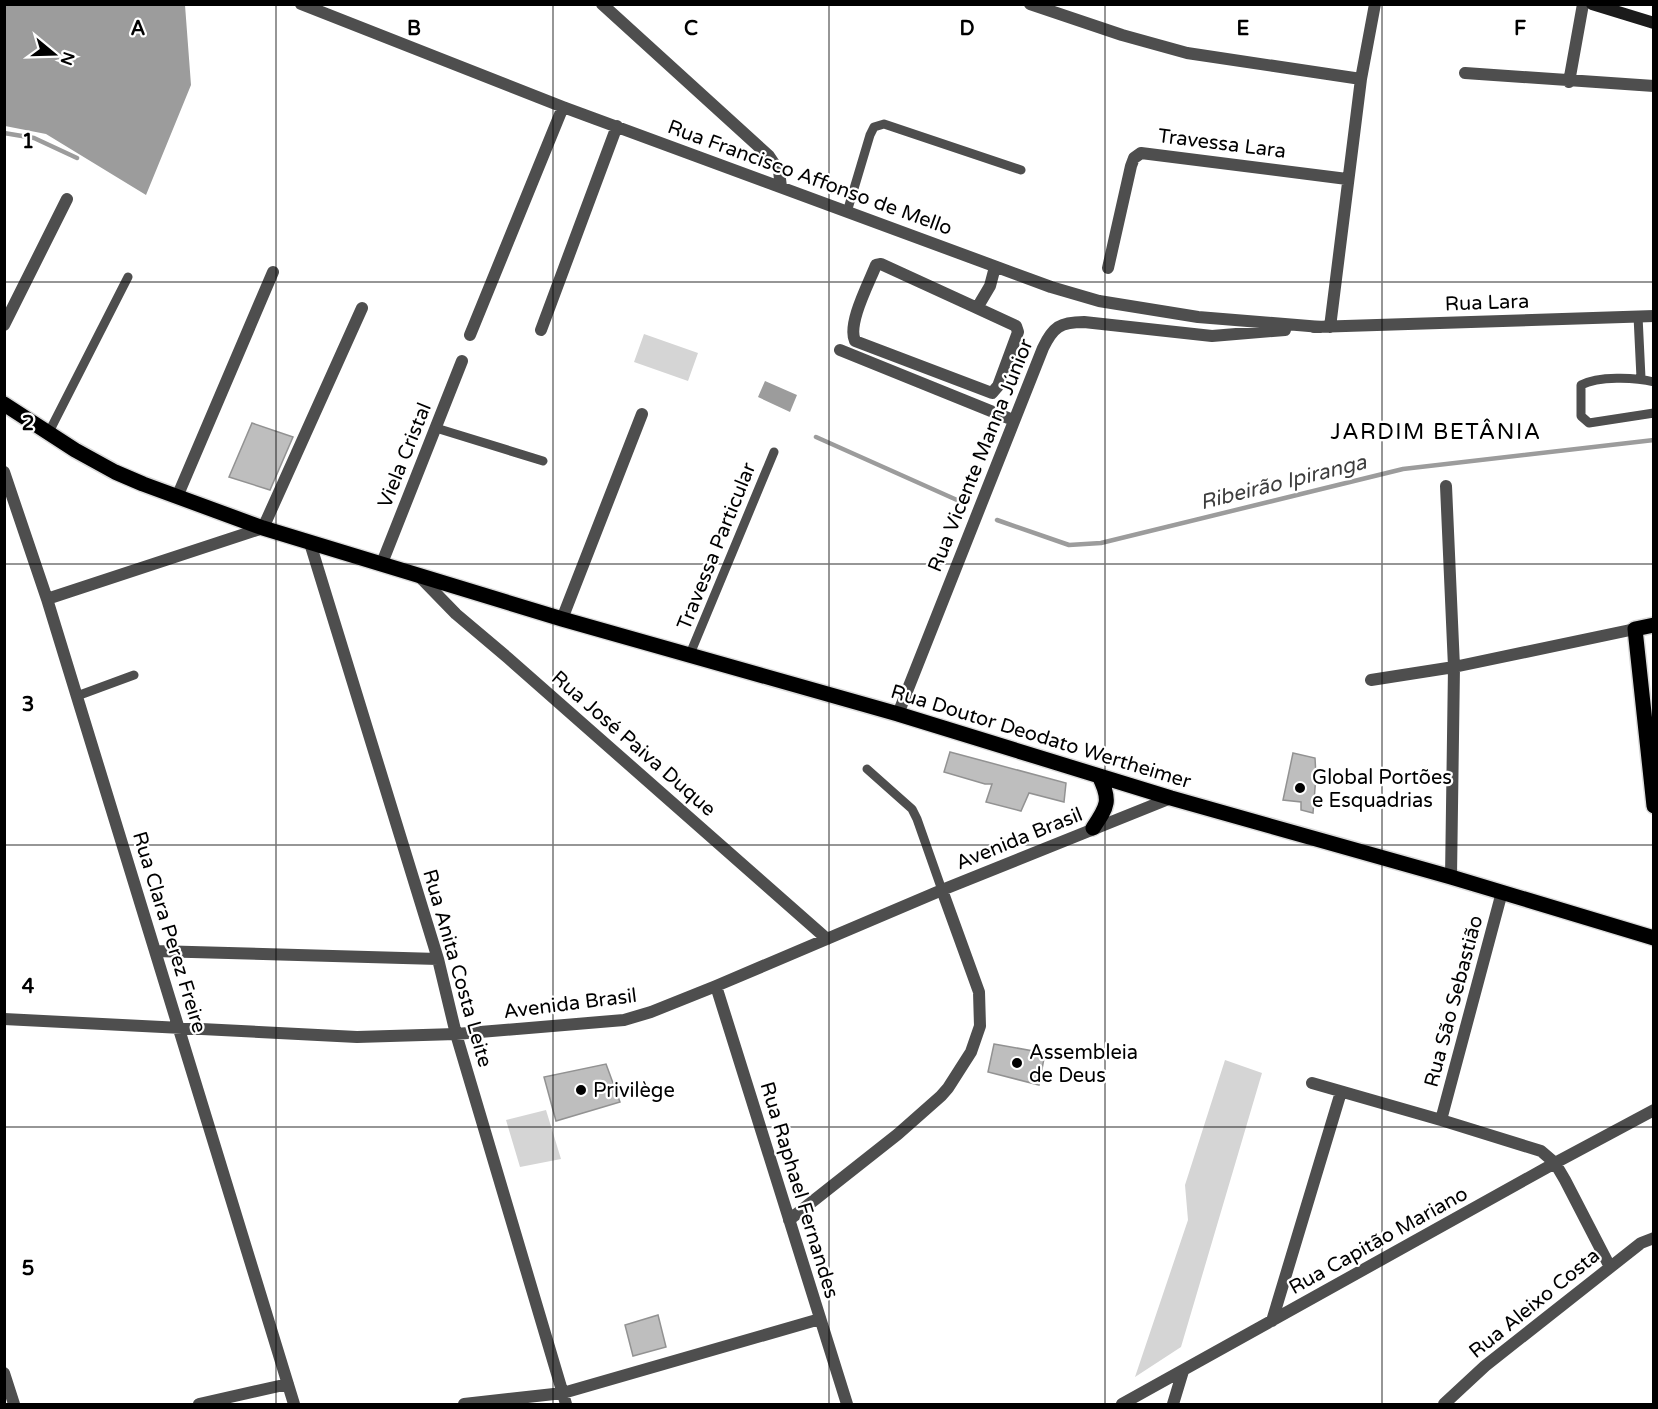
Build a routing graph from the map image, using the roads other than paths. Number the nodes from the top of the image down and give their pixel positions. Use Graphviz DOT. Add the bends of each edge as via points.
graph roads {
  1 [pos="602,4"];
  2 [pos="1030,4"];
  3 [pos="1375,4"];
  4 [pos="1583,4"];
  5 [pos="1592,4"];
  6 [pos="309,6"];
  7 [pos="1653,22"];
  8 [pos="1465,73"];
  9 [pos="1361,79"];
  10 [pos="1569,82"];
  11 [pos="1653,86"];
  12 [pos="563,107"];
  13 [pos="617,126"];
  14 [pos="1021,170"];
  15 [pos="1347,179"];
  16 [pos="781,187"];
  17 [pos="67,199"];
  18 [pos="847,212"];
  19 [pos="995,267"];
  20 [pos="1108,268"];
  21 [pos="273,272"];
  22 [pos="129,277"];
  23 [pos="362,308"];
  24 [pos="977,308"];
  25 [pos="1653,315"];
  26 [pos="1638,316"];
  27 [pos="4,326"];
  28 [pos="1326,327"];
  29 [pos="541,330"];
  30 [pos="470,335"];
  31 [pos="840,350"];
  32 [pos="462,361"];
  33 [pos="1641,378"];
  34 [pos="1653,382"];
  35 [pos="4,404"];
  36 [pos="1653,413"];
  37 [pos="642,414"];
  38 [pos="1013,420"];
  39 [pos="436,428"];
  40 [pos="49,432"];
  41 [pos="774,452"];
  42 [pos="543,461"];
  43 [pos="4,472"];
  44 [pos="1446,486"];
  45 [pos="177,497"];
  46 [pos="263,528"];
  47 [pos="310,543"];
  48 [pos="382,563"];
  49 [pos="417,573"];
  50 [pos="47,599"];
  51 [pos="562,618"];
  52 [pos="1653,625"];
  53 [pos="1635,629"];
  54 [pos="690,654"];
  55 [pos="1454,667"];
  56 [pos="134,675"];
  57 [pos="1371,680"];
  58 [pos="77,696"];
  59 [pos="897,714"];
  60 [pos="867,769"];
  61 [pos="1099,776"];
  62 [pos="1171,798"];
  63 [pos="1653,806"];
  64 [pos="1093,828"];
  65 [pos="1451,876"];
  66 [pos="942,890"];
  67 [pos="1502,892"];
  68 [pos="1653,938"];
  69 [pos="827,939"];
  70 [pos="155,951"];
  71 [pos="438,959"];
  72 [pos="716,986"];
  73 [pos="4,1018"];
  74 [pos="178,1028"];
  75 [pos="456,1034"];
  76 [pos="1312,1083"];
  77 [pos="1341,1092"];
  78 [pos="1653,1110"];
  79 [pos="1441,1120"];
  80 [pos="1554,1163"];
  81 [pos="789,1220"];
  82 [pos="1653,1238"];
  83 [pos="1610,1267"];
  84 [pos="820,1319"];
  85 [pos="1272,1321"];
  86 [pos="1183,1371"];
  87 [pos="4,1373"];
  88 [pos="288,1384"];
  89 [pos="564,1399"];
  90 [pos="14,1404"];
  91 [pos="198,1404"];
  92 [pos="294,1404"];
  93 [pos="464,1404"];
  94 [pos="847,1404"];
  95 [pos="1122,1404"];
  96 [pos="1173,1404"];
  97 [pos="1444,1404"];
  1 -- 16 [label="street" via="769,156"];
  2 -- 9 [label="street" via="1187,53"];
  3 -- 9 [label="street"];
  4 -- 10 [label="street"];
  5 -- 7 [label="main road"];
  6 -- 12 [label="street, Rua Francisco Affonso de Mello"];
  8 -- 10 [label="street"];
  9 -- 15 [label="street"];
  10 -- 11 [label="street"];
  12 -- 13 [label="street, Rua Francisco Affonso de Mello"];
  12 -- 30 [label="street"];
  13 -- 16 [label="street, Rua Francisco Affonso de Mello"];
  13 -- 29 [label="street"];
  14 -- 18 [label="lane" via="884,124 874,127 870,135"];
  15 -- 20 [label="street, Travessa Lara" via="1141,153 1131,166"];
  15 -- 28 [label="street"];
  16 -- 18 [label="street, Rua Francisco Affonso de Mello"];
  17 -- 27 [label="street"];
  18 -- 19 [label="street, Rua Francisco Affonso de Mello"];
  19 -- 24 [label="street" via="990,286"];
  19 -- 28 [label="street, Rua Francisco Affonso de Mello" via="1099,301 1198,317"];
  21 -- 45 [label="street"];
  22 -- 40 [label="lane"];
  23 -- 46 [label="street"];
  24 -- 24 [label="street" via="1016,326 1018,332 992,393 855,341 852,335 876,265"];
  25 -- 26 [label="street, Rua Lara"];
  26 -- 28 [label="street, Rua Lara"];
  26 -- 33 [label="lane"];
  28 -- 38 [label="street, Rua Vicente Manna Júnior" via="1212,336 1070,322 1056,327 1048,337"];
  31 -- 38 [label="street"];
  32 -- 39 [label="street, Viela Cristal"];
  33 -- 34 [label="lane"];
  33 -- 36 [label="lane" via="1590,380 1581,385 1581,416 1589,423"];
  35 -- 40 [label="main road, Rua Doutor Deodato Wertheimer"];
  37 -- 51 [label="street"];
  38 -- 59 [label="street, Rua Vicente Manna Júnior"];
  39 -- 42 [label="lane"];
  39 -- 48 [label="street, Viela Cristal"];
  40 -- 45 [label="main road, Rua Doutor Deodato Wertheimer" via="115,472"];
  41 -- 54 [label="lane, Travessa Particular"];
  43 -- 50 [label="street, Rua Clara Perez Freire"];
  44 -- 55 [label="street"];
  45 -- 46 [label="main road, Rua Doutor Deodato Wertheimer"];
  46 -- 47 [label="main road, Rua Doutor Deodato Wertheimer"];
  46 -- 50 [label="street"];
  47 -- 48 [label="main road, Rua Doutor Deodato Wertheimer"];
  47 -- 71 [label="street, Rua Anita Costa Leite"];
  48 -- 49 [label="main road, Rua Doutor Deodato Wertheimer"];
  49 -- 51 [label="main road, Rua Doutor Deodato Wertheimer"];
  49 -- 69 [label="street, Rua José Paiva Duque" via="456,614"];
  50 -- 58 [label="street, Rua Clara Perez Freire"];
  51 -- 54 [label="main road, Rua Doutor Deodato Wertheimer"];
  52 -- 53 [label="main road"];
  53 -- 55 [label="street"];
  53 -- 63 [label="main road"];
  54 -- 59 [label="main road, Rua Doutor Deodato Wertheimer"];
  55 -- 57 [label="street"];
  55 -- 65 [label="street"];
  56 -- 58 [label="lane"];
  58 -- 70 [label="street, Rua Clara Perez Freire"];
  59 -- 61 [label="main road, Rua Doutor Deodato Wertheimer"];
  60 -- 66 [label="lane" via="912,808"];
  61 -- 62 [label="main road, Rua Doutor Deodato Wertheimer"];
  61 -- 64 [label="main road" via="1107,792 1107,803"];
  62 -- 64 [label="street, Avenida Brasil"];
  62 -- 65 [label="main road, Rua Doutor Deodato Wertheimer"];
  64 -- 66 [label="street, Avenida Brasil"];
  65 -- 67 [label="main road, Rua Doutor Deodato Wertheimer"];
  66 -- 69 [label="street, Avenida Brasil"];
  66 -- 81 [label="street" via="980,992 980,1026 971,1052 941,1096"];
  67 -- 68 [label="main road, Rua Doutor Deodato Wertheimer"];
  67 -- 79 [label="street, Rua São Sebastião"];
  69 -- 72 [label="street, Avenida Brasil"];
  70 -- 71 [label="street"];
  70 -- 74 [label="street, Rua Clara Perez Freire"];
  71 -- 75 [label="street, Rua Anita Costa Leite"];
  72 -- 75 [label="street, Avenida Brasil" via="624,1020"];
  72 -- 81 [label="street, Rua Raphael Fernandes"];
  73 -- 74 [label="street, Avenida Brasil"];
  74 -- 75 [label="street, Avenida Brasil" via="357,1037"];
  74 -- 88 [label="street, Rua Clara Perez Freire"];
  75 -- 89 [label="street, Rua Anita Costa Leite"];
  76 -- 77 [label="street"];
  77 -- 79 [label="street"];
  77 -- 85 [label="street"];
  78 -- 80 [label="street, Rua Capitão Mariano"];
  79 -- 80 [label="street" via="1541,1151"];
  80 -- 83 [label="street"];
  80 -- 85 [label="street, Rua Capitão Mariano"];
  81 -- 84 [label="street, Rua Raphael Fernandes"];
  82 -- 83 [label="street, Rua Aleixo Costa"];
  83 -- 97 [label="street, Rua Aleixo Costa" via="1485,1366"];
  84 -- 89 [label="street"];
  84 -- 94 [label="street, Rua Raphael Fernandes"];
  85 -- 86 [label="street, Rua Capitão Mariano"];
  86 -- 95 [label="street, Rua Capitão Mariano"];
  86 -- 96 [label="street"];
  87 -- 90 [label="street"];
  88 -- 91 [label="street"];
  88 -- 92 [label="street, Rua Clara Perez Freire"];
  89 -- 93 [label="street"];
}
